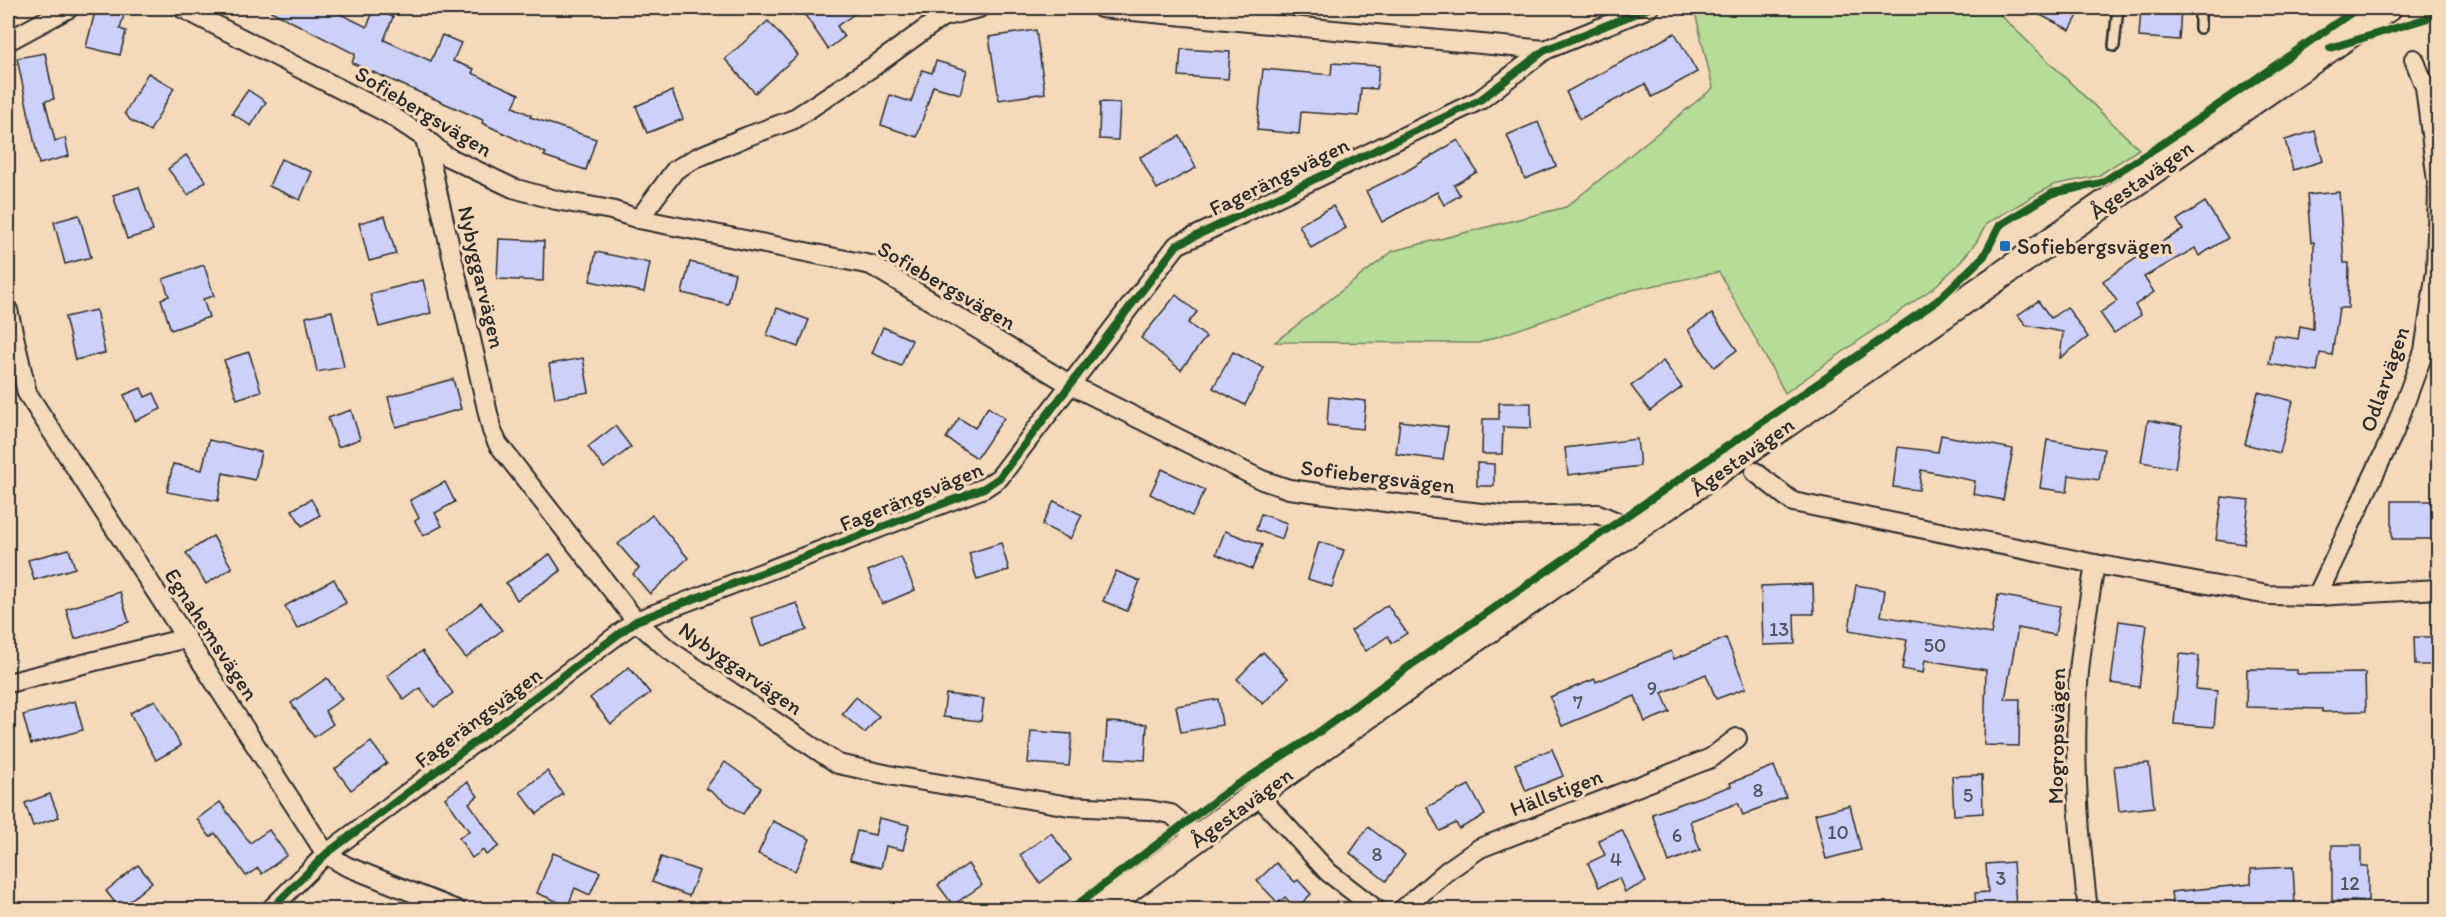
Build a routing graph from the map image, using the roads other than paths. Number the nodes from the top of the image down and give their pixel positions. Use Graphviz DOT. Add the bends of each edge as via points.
graph roads {
  1 [pos="69,8"];
  2 [pos="182,8"];
  3 [pos="979,8"];
  4 [pos="1101,8"];
  5 [pos="1649,8"];
  6 [pos="2118,8"];
  7 [pos="2200,8"];
  8 [pos="2388,8"];
  9 [pos="937,12"];
  10 [pos="2200,27"];
  11 [pos="8,41"];
  12 [pos="2114,46"];
  13 [pos="1545,50"];
  14 [pos="2414,59"];
  15 [pos="425,138"];
  16 [pos="639,219"];
  17 [pos="8,310"];
  18 [pos="1071,385"];
  19 [pos="1755,472"];
  20 [pos="1629,533"];
  21 [pos="2095,564"];
  22 [pos="2439,589"];
  23 [pos="2317,596"];
  24 [pos="636,621"];
  25 [pos="186,638"];
  26 [pos="8,683"];
  27 [pos="1737,738"];
  28 [pos="1257,794"];
  29 [pos="1199,838"];
  30 [pos="326,854"];
  31 [pos="270,909"];
  32 [pos="457,909"];
  33 [pos="1100,909"];
  34 [pos="1377,909"];
  35 [pos="1402,909"];
  36 [pos="2088,909"];
  1 -- 11 [label="street"];
  2 -- 15 [label="street, Sofiebergsvägen" via="389,114"];
  3 -- 9 [label="street"];
  4 -- 13 [label="street"];
  5 -- 13 [label="street, Fagerängsvägen"];
  6 -- 12 [label="lane"];
  7 -- 10 [label="lane"];
  8 -- 20 [label="main road, Ågestavägen"];
  9 -- 16 [label="street" via="874,66 792,120 675,170"];
  13 -- 18 [label="street, Fagerängsvägen" via="1480,100 1177,245"];
  14 -- 23 [label="street, Odlarvägen" via="2425,87 2438,189 2436,271 2424,351 2394,432"];
  15 -- 16 [label="street, Sofiebergsvägen" via="444,155 513,188"];
  15 -- 24 [label="street, Nybyggarvägen" via="492,431 498,444"];
  16 -- 18 [label="street, Sofiebergsvägen" via="871,265"];
  17 -- 25 [label="street, Egnahemsvägen" via="27,393"];
  18 -- 20 [label="street, Sofiebergsvägen" via="1262,480 1289,489 1509,516 1598,514 1617,522"];
  18 -- 24 [label="street, Fagerängsvägen" via="999,478 984,488"];
  19 -- 21 [label="street" via="1793,502"];
  20 -- 28 [label="main road, Ågestavägen"];
  21 -- 23 [label="street" via="2268,595"];
  21 -- 36 [label="street, Mogropsvägen" via="2078,683 2076,730 2079,835"];
  22 -- 23 [label="street"];
  24 -- 29 [label="street, Nybyggarvägen" via="669,650 838,764 1069,806 1171,814"];
  24 -- 30 [label="street, Fagerängsvägen"];
  25 -- 26 [label="street"];
  25 -- 30 [label="street, Egnahemsvägen"];
  27 -- 35 [label="street, Hällstigen" via="1711,758 1480,849"];
  28 -- 29 [label="main road, Ågestavägen"];
  28 -- 34 [label="street" via="1328,872"];
  29 -- 33 [label="main road, Ågestavägen"];
  30 -- 31 [label="street, Fagerängsvägen"];
  30 -- 32 [label="street, Egnahemsvägen" via="346,866"];
}
